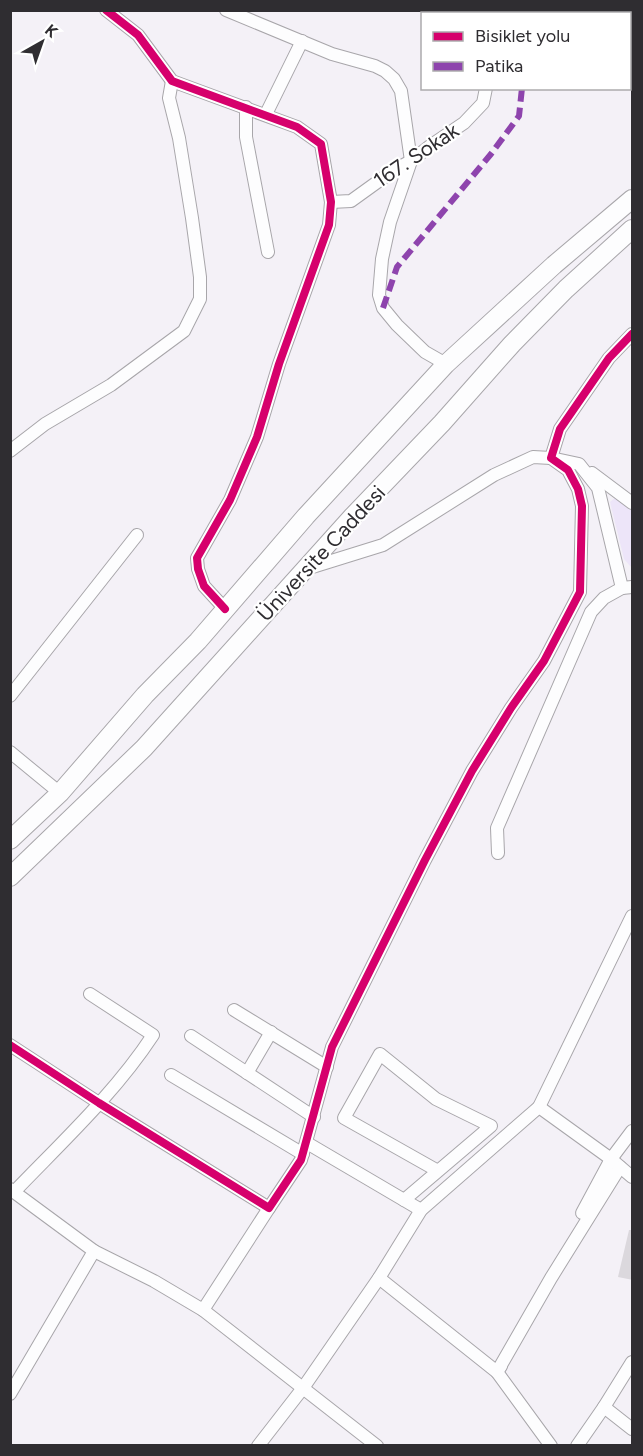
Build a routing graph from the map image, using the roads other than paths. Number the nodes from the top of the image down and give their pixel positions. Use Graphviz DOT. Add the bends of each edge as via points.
graph roads {
  1 [pos="106,10"];
  2 [pos="226,10"];
  3 [pos="302,41"];
  4 [pos="172,81"];
  5 [pos="486,90"];
  6 [pos="246,107"];
  7 [pos="266,114"];
  8 [pos="411,161"];
  9 [pos="633,199"];
  10 [pos="331,202"];
  11 [pos="633,230"];
  12 [pos="268,252"];
  13 [pos="633,334"];
  14 [pos="446,364"];
  15 [pos="10,451"];
  16 [pos="551,458"];
  17 [pos="579,464"];
  18 [pos="633,503"];
  19 [pos="137,535"];
  20 [pos="307,568"];
  21 [pos="627,588"];
  22 [pos="225,609"];
  23 [pos="10,696"];
  24 [pos="10,752"];
  25 [pos="60,793"];
  26 [pos="10,840"];
  27 [pos="498,853"];
  28 [pos="10,877"];
  29 [pos="633,916"];
  30 [pos="90,994"];
  31 [pos="234,1010"];
  32 [pos="272,1032"];
  33 [pos="191,1036"];
  34 [pos="10,1045"];
  35 [pos="327,1066"];
  36 [pos="248,1073"];
  37 [pos="171,1075"];
  38 [pos="99,1103"];
  39 [pos="539,1107"];
  40 [pos="314,1117"];
  41 [pos="633,1131"];
  42 [pos="305,1148"];
  43 [pos="615,1163"];
  44 [pos="438,1171"];
  45 [pos="633,1177"];
  46 [pos="12,1191"];
  47 [pos="404,1200"];
  48 [pos="269,1208"];
  49 [pos="421,1210"];
  50 [pos="94,1251"];
  51 [pos="379,1278"];
  52 [pos="203,1310"];
  53 [pos="633,1362"];
  54 [pos="497,1372"];
  55 [pos="303,1388"];
  56 [pos="10,1394"];
  57 [pos="604,1407"];
  58 [pos="633,1429"];
  59 [pos="258,1446"];
  60 [pos="377,1446"];
  61 [pos="551,1446"];
  62 [pos="577,1446"];
  1 -- 4 [label="street" via="138,34"];
  2 -- 3 [label="street"];
  3 -- 7 [label="street"];
  3 -- 8 [label="street" via="375,66 394,79 401,91"];
  4 -- 6 [label="street"];
  4 -- 15 [label="street" via="169,98 192,218 200,299 184,331"];
  5 -- 8 [label="street, 167. Sokak" via="476,112"];
  6 -- 7 [label="street"];
  6 -- 12 [label="street" via="246,137"];
  7 -- 10 [label="street" via="297,127 321,144"];
  8 -- 10 [label="street, 167. Sokak" via="351,201"];
  8 -- 14 [label="street" via="390,222 379,295 382,308 397,325 425,352"];
  9 -- 14 [label="main road, Üniversite Caddesi"];
  10 -- 22 [label="street" via="329,225 257,437 230,500 197,558 204,586"];
  11 -- 20 [label="main road, Üniversite Caddesi" via="566,289 512,344"];
  13 -- 16 [label="street" via="609,358 560,429"];
  14 -- 22 [label="main road, Üniversite Caddesi"];
  16 -- 17 [label="street"];
  16 -- 20 [label="street" via="533,458 495,475 383,545"];
  16 -- 35 [label="street" via="568,470 582,507 580,592 544,661 472,771"];
  17 -- 18 [label="street"];
  17 -- 21 [label="street" via="598,488"];
  19 -- 23 [label="street"];
  20 -- 28 [label="main road, Üniversite Caddesi" via="144,748"];
  21 -- 27 [label="street" via="604,597 591,612 497,828"];
  22 -- 25 [label="main road, Üniversite Caddesi"];
  24 -- 25 [label="street"];
  25 -- 26 [label="main road, Üniversite Caddesi"];
  29 -- 39 [label="street"];
  30 -- 38 [label="street" via="153,1035 134,1065"];
  31 -- 32 [label="street"];
  32 -- 35 [label="street"];
  32 -- 36 [label="street"];
  33 -- 36 [label="street"];
  34 -- 38 [label="street"];
  35 -- 40 [label="street"];
  36 -- 40 [label="street"];
  37 -- 42 [label="street"];
  38 -- 46 [label="street"];
  38 -- 48 [label="street"];
  39 -- 43 [label="street"];
  39 -- 49 [label="street"];
  40 -- 42 [label="street"];
  41 -- 43 [label="street"];
  42 -- 47 [label="street"];
  42 -- 48 [label="street" via="302,1160"];
  43 -- 45 [label="street"];
  43 -- 54 [label="street"];
  44 -- 44 [label="street" via="492,1126 436,1099 380,1054 344,1118"];
  44 -- 47 [label="street"];
  46 -- 50 [label="street"];
  47 -- 49 [label="street"];
  48 -- 52 [label="street"];
  49 -- 51 [label="street"];
  50 -- 52 [label="street"];
  50 -- 56 [label="street"];
  51 -- 54 [label="street"];
  51 -- 55 [label="street"];
  52 -- 55 [label="street"];
  53 -- 57 [label="street"];
  54 -- 61 [label="street"];
  55 -- 59 [label="street"];
  55 -- 60 [label="street"];
  57 -- 58 [label="street"];
  57 -- 62 [label="street"];
}
